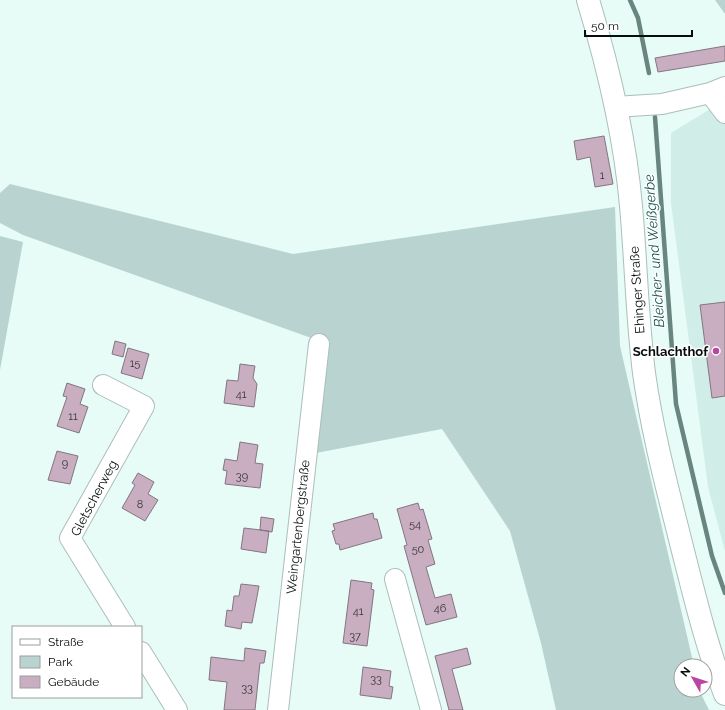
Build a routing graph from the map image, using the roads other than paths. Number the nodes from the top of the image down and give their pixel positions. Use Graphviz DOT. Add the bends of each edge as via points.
graph roads {
  1 [pos="588,0"];
  2 [pos="718,90"];
  3 [pos="615,107"];
  4 [pos="725,113"];
  5 [pos="319,344"];
  6 [pos="103,385"];
  7 [pos="395,579"];
  8 [pos="124,626"];
  9 [pos="142,654"];
  10 [pos="725,694"];
  11 [pos="177,710"];
  12 [pos="278,710"];
  13 [pos="431,710"];
  1 -- 3 [label="main road, Ehinger Straße"];
  2 -- 3 [label="street" via="662,104"];
  2 -- 4 [label="street"];
  3 -- 10 [label="main road, Ehinger Straße" via="630,199 637,308 650,415 700,617 713,664"];
  5 -- 12 [label="street, Weingartenbergstraße"];
  6 -- 8 [label="street, Gletscherweg" via="144,406 70,538"];
  7 -- 13 [label="street"];
  9 -- 11 [label="street"];
}
